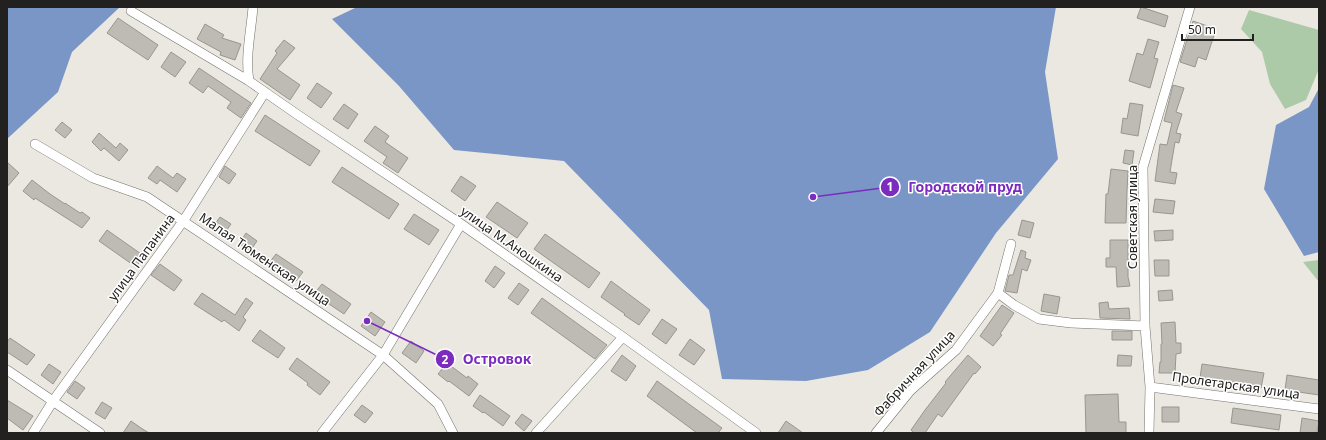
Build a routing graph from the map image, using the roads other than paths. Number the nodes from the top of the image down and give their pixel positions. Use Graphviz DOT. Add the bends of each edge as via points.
graph roads {
  1 [pos="253,7"];
  2 [pos="1190,7"];
  3 [pos="130,11"];
  4 [pos="249,81"];
  5 [pos="265,92"];
  6 [pos="35,144"];
  7 [pos="184,220"];
  8 [pos="461,224"];
  9 [pos="1011,244"];
  10 [pos="998,293"];
  11 [pos="1145,326"];
  12 [pos="623,337"];
  13 [pos="383,355"];
  14 [pos="7,370"];
  15 [pos="1150,387"];
  16 [pos="53,401"];
  17 [pos="1319,409"];
  18 [pos="33,433"];
  19 [pos="100,433"];
  20 [pos="322,433"];
  21 [pos="453,433"];
  22 [pos="536,433"];
  23 [pos="756,433"];
  24 [pos="876,433"];
  25 [pos="1149,433"];
  1 -- 4 [label="street" via="248,50"];
  2 -- 11 [label="street, Советская улица" via="1143,167"];
  3 -- 4 [label="street, улица М.Аношкина"];
  4 -- 5 [label="street, улица М.Аношкина"];
  5 -- 7 [label="street, улица Папанина"];
  5 -- 8 [label="street, улица М.Аношкина"];
  6 -- 7 [label="street, Малая Тюменская улица" via="93,178 147,196"];
  7 -- 13 [label="street, Малая Тюменская улица"];
  7 -- 16 [label="street, улица Папанина"];
  8 -- 12 [label="street, улица М.Аношкина"];
  8 -- 13 [label="street"];
  9 -- 10 [label="street, Фабричная улица"];
  10 -- 11 [label="street" via="1039,319"];
  10 -- 24 [label="street, Фабричная улица" via="956,350 910,392"];
  11 -- 15 [label="street, Советская улица"];
  12 -- 22 [label="street"];
  12 -- 23 [label="street, улица М.Аношкина"];
  13 -- 20 [label="street"];
  13 -- 21 [label="street, Малая Тюменская улица" via="438,404"];
  14 -- 16 [label="street"];
  15 -- 17 [label="street, Пролетарская улица"];
  15 -- 25 [label="street, Советская улица"];
  16 -- 18 [label="street, улица Папанина"];
  16 -- 19 [label="street"];
}
